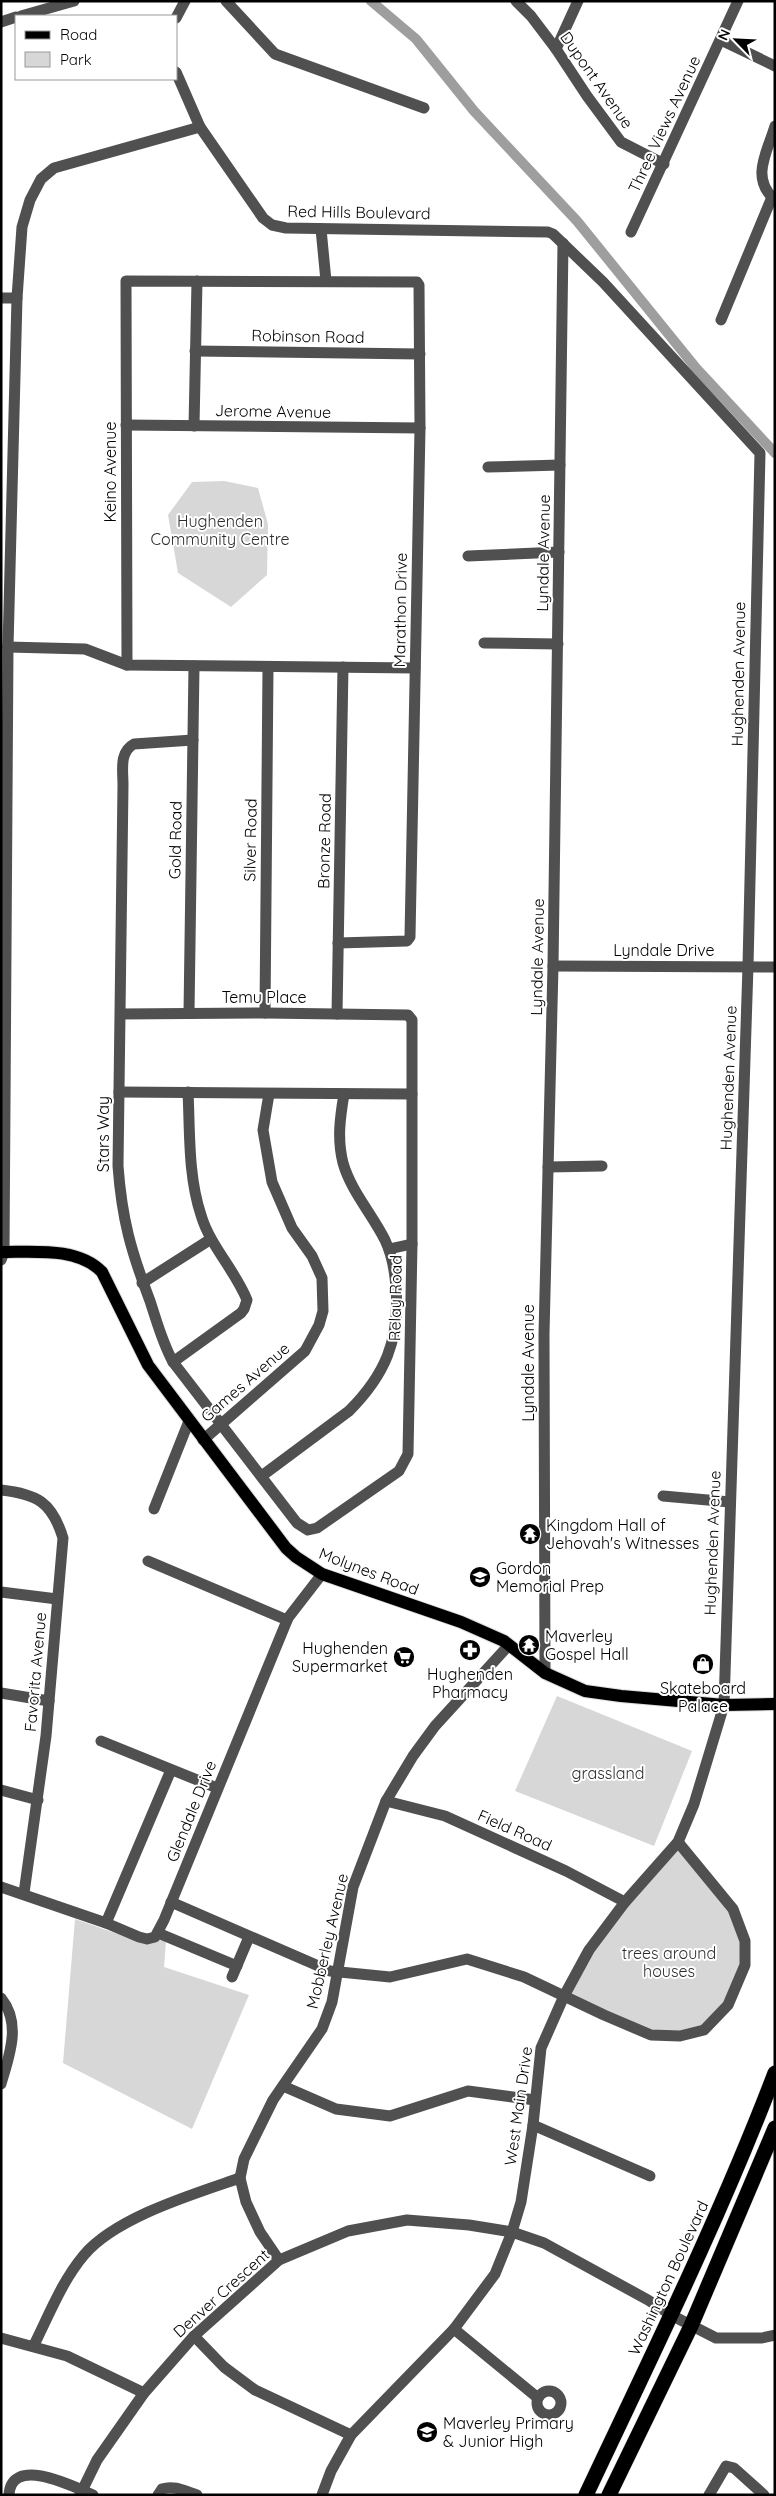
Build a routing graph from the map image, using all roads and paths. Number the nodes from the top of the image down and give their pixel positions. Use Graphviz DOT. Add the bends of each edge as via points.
graph roads {
  1 [pos="74,1"];
  2 [pos="185,1"];
  3 [pos="226,1"];
  4 [pos="516,1"];
  5 [pos="578,1"];
  6 [pos="738,1"];
  7 [pos="25,15"];
  8 [pos="178,15"];
  9 [pos="15,18"];
  10 [pos="1,22"];
  11 [pos="721,40"];
  12 [pos="556,48"];
  13 [pos="775,66"];
  14 [pos="178,77"];
  15 [pos="424,108"];
  16 [pos="775,126"];
  17 [pos="200,127"];
  18 [pos="664,164"];
  19 [pos="773,199"];
  20 [pos="321,229"];
  21 [pos="631,232"];
  22 [pos="563,242"];
  23 [pos="197,280"];
  24 [pos="326,281"];
  25 [pos="417,282"];
  26 [pos="1,298"];
  27 [pos="17,298"];
  28 [pos="720,320"];
  29 [pos="195,351"];
  30 [pos="420,354"];
  31 [pos="126,426"];
  32 [pos="194,426"];
  33 [pos="420,428"];
  34 [pos="560,465"];
  35 [pos="488,466"];
  36 [pos="559,552"];
  37 [pos="468,556"];
  38 [pos="484,643"];
  39 [pos="558,644"];
  40 [pos="8,647"];
  41 [pos="127,666"];
  42 [pos="194,666"];
  43 [pos="268,667"];
  44 [pos="343,668"];
  45 [pos="416,668"];
  46 [pos="193,740"];
  47 [pos="5,744"];
  48 [pos="338,943"];
  49 [pos="553,966"];
  50 [pos="748,966"];
  51 [pos="775,967"];
  52 [pos="264,1013"];
  53 [pos="120,1014"];
  54 [pos="189,1014"];
  55 [pos="337,1014"];
  56 [pos="408,1015"];
  57 [pos="119,1092"];
  58 [pos="188,1092"];
  59 [pos="269,1094"];
  60 [pos="344,1094"];
  61 [pos="412,1094"];
  62 [pos="548,1166"];
  63 [pos="602,1166"];
  64 [pos="211,1239"];
  65 [pos="412,1244"];
  66 [pos="389,1249"];
  67 [pos="2,1254"];
  68 [pos="142,1282"];
  69 [pos="411,1347"];
  70 [pos="390,1351"];
  71 [pos="173,1362"];
  72 [pos="190,1421"];
  73 [pos="222,1425"];
  74 [pos="203,1440"];
  75 [pos="263,1475"];
  76 [pos="1,1490"];
  77 [pos="663,1496"];
  78 [pos="730,1502"];
  79 [pos="154,1509"];
  80 [pos="308,1530"];
  81 [pos="148,1561"];
  82 [pos="322,1574"];
  83 [pos="1,1592"];
  84 [pos="57,1599"];
  85 [pos="287,1620"];
  86 [pos="509,1645"];
  87 [pos="545,1673"];
  88 [pos="1,1693"];
  89 [pos="49,1700"];
  90 [pos="775,1704"];
  91 [pos="724,1705"];
  92 [pos="101,1741"];
  93 [pos="171,1770"];
  94 [pos="217,1788"];
  95 [pos="1,1790"];
  96 [pos="38,1800"];
  97 [pos="386,1801"];
  98 [pos="678,1842"];
  99 [pos="1,1887"];
  100 [pos="24,1894"];
  101 [pos="171,1902"];
  102 [pos="625,1902"];
  103 [pos="106,1923"];
  104 [pos="158,1933"];
  105 [pos="249,1937"];
  106 [pos="237,1966"];
  107 [pos="333,1971"];
  108 [pos="232,1978"];
  109 [pos="564,1996"];
  110 [pos="1,1998"];
  111 [pos="775,2072"];
  112 [pos="1,2084"];
  113 [pos="283,2086"];
  114 [pos="535,2100"];
  115 [pos="533,2125"];
  116 [pos="775,2128"];
  117 [pos="650,2176"];
  118 [pos="240,2178"];
  119 [pos="512,2232"];
  120 [pos="279,2260"];
  121 [pos="671,2315"];
  122 [pos="691,2326"];
  123 [pos="454,2329"];
  124 [pos="775,2335"];
  125 [pos="194,2336"];
  126 [pos="1,2338"];
  127 [pos="34,2345"];
  128 [pos="144,2393"];
  129 [pos="538,2398"];
  130 [pos="351,2435"];
  131 [pos="85,2493"];
  132 [pos="10,2495"];
  133 [pos="158,2495"];
  134 [pos="197,2495"];
  135 [pos="322,2495"];
  136 [pos="586,2495"];
  137 [pos="609,2495"];
  138 [pos="709,2495"];
  139 [pos="764,2495"];
  1 -- 7 [label="street"];
  2 -- 8 [label="street"];
  3 -- 15 [label="street" via="275,54"];
  4 -- 12 [label="street, Dupont Avenue"];
  5 -- 12 [label="street"];
  6 -- 11 [label="street, Three Views Avenue"];
  9 -- 10 [label="street"];
  11 -- 13 [label="street"];
  11 -- 18 [label="street, Three Views Avenue"];
  12 -- 18 [label="street, Dupont Avenue" via="621,142"];
  14 -- 17 [label="street, Red Hills Boulevard"];
  16 -- 19 [label="street" via="761,176 766,192"];
  17 -- 20 [label="street, Red Hills Boulevard" via="263,218 272,225 286,228"];
  17 -- 27 [label="street" via="54,168 41,179 22,227"];
  18 -- 21 [label="street, Three Views Avenue"];
  19 -- 28 [label="street"];
  20 -- 22 [label="street, Red Hills Boulevard" via="548,232"];
  20 -- 24 [label="street"];
  22 -- 34 [label="street, Lyndale Avenue"];
  22 -- 50 [label="street, Hughenden Avenue" via="760,453"];
  23 -- 24 [label="street, Keino Avenue"];
  23 -- 29 [label="street"];
  23 -- 31 [label="street, Keino Avenue" via="126,281"];
  24 -- 25 [label="street, Keino Avenue"];
  25 -- 30 [label="street, Marathon Drive"];
  26 -- 27 [label="street"];
  27 -- 40 [label="street"];
  29 -- 30 [label="street, Robinson Road"];
  29 -- 32 [label="street"];
  30 -- 33 [label="street, Marathon Drive"];
  31 -- 32 [label="street, Jerome Avenue"];
  31 -- 41 [label="street, Keino Avenue"];
  32 -- 33 [label="street, Jerome Avenue"];
  33 -- 45 [label="street, Marathon Drive"];
  34 -- 35 [label="street"];
  34 -- 36 [label="street, Lyndale Avenue"];
  36 -- 37 [label="street"];
  36 -- 39 [label="street, Lyndale Avenue"];
  38 -- 39 [label="street"];
  39 -- 49 [label="street, Lyndale Avenue"];
  40 -- 41 [label="street" via="85,649"];
  40 -- 47 [label="street"];
  41 -- 42 [label="street"];
  42 -- 43 [label="street"];
  42 -- 46 [label="street, Gold Road"];
  43 -- 44 [label="street"];
  43 -- 52 [label="street, Silver Road"];
  44 -- 45 [label="street"];
  44 -- 48 [label="street, Bronze Road"];
  45 -- 48 [label="street, Marathon Drive" via="409,940"];
  46 -- 53 [label="street, Stars Way" via="134,744 124,754"];
  46 -- 54 [label="street, Gold Road"];
  47 -- 67 [label="street"];
  48 -- 55 [label="street, Bronze Road"];
  49 -- 50 [label="street, Lyndale Drive"];
  49 -- 62 [label="street, Lyndale Avenue"];
  50 -- 51 [label="street, Lyndale Drive"];
  50 -- 78 [label="street, Hughenden Avenue"];
  52 -- 54 [label="street, Temu Place"];
  52 -- 55 [label="street, Temu Place"];
  53 -- 54 [label="street, Temu Place"];
  53 -- 57 [label="street, Stars Way"];
  55 -- 56 [label="street, Temu Place"];
  56 -- 61 [label="street, Relay Road" via="412,1020"];
  57 -- 58 [label="street"];
  57 -- 68 [label="street, Stars Way" via="121,1201 131,1252"];
  58 -- 59 [label="street"];
  58 -- 64 [label="street" via="195,1189"];
  59 -- 60 [label="street"];
  59 -- 73 [label="street, Games Avenue" via="263,1130 272,1182 292,1228 312,1256 322,1278 323,1311 305,1351"];
  60 -- 61 [label="street"];
  60 -- 66 [label="street" via="339,1125 344,1164"];
  61 -- 65 [label="street, Relay Road"];
  62 -- 63 [label="street"];
  62 -- 87 [label="street, Lyndale Avenue" via="544,1334"];
  64 -- 68 [label="street"];
  64 -- 71 [label="street" via="244,1294 246,1305 241,1313"];
  65 -- 66 [label="street"];
  65 -- 69 [label="street, Relay Road"];
  66 -- 70 [label="street" via="397,1301"];
  67 -- 72 [label="main road, Molynes Road" via="76,1255 94,1264 102,1272 148,1364"];
  68 -- 71 [label="street, Stars Way" via="163,1345"];
  69 -- 70 [label="street"];
  69 -- 80 [label="street, Relay Road" via="407,1459 399,1471 317,1528"];
  70 -- 75 [label="street" via="369,1389 349,1412"];
  71 -- 73 [label="street, Stars Way"];
  72 -- 74 [label="main road, Molynes Road"];
  72 -- 79 [label="street"];
  73 -- 74 [label="street, Games Avenue"];
  73 -- 75 [label="street, Stars Way"];
  74 -- 82 [label="main road, Molynes Road" via="286,1548"];
  75 -- 80 [label="street, Stars Way" via="297,1522"];
  76 -- 84 [label="street, Favorita Avenue" via="27,1493 39,1499 58,1522 63,1538"];
  77 -- 78 [label="street"];
  78 -- 91 [label="street, Hughenden Avenue"];
  81 -- 85 [label="street"];
  82 -- 85 [label="street, Glendale Drive"];
  82 -- 86 [label="main road, Molynes Road" via="461,1622"];
  83 -- 84 [label="street"];
  84 -- 89 [label="street, Favorita Avenue"];
  85 -- 94 [label="street, Glendale Drive"];
  86 -- 87 [label="main road, Molynes Road"];
  86 -- 97 [label="street, Mobberley Avenue" via="435,1726"];
  87 -- 91 [label="main road, Molynes Road" via="585,1691"];
  88 -- 89 [label="street"];
  89 -- 96 [label="street, Favorita Avenue"];
  90 -- 91 [label="main road, Molynes Road"];
  91 -- 98 [label="street, West Main Drive" via="694,1804"];
  92 -- 93 [label="street"];
  93 -- 94 [label="street"];
  93 -- 103 [label="street"];
  94 -- 101 [label="street, Glendale Drive"];
  95 -- 96 [label="street"];
  96 -- 100 [label="street, Favorita Avenue"];
  97 -- 102 [label="street, Field Road" via="445,1816 566,1871"];
  97 -- 107 [label="street, Mobberley Avenue" via="353,1887"];
  98 -- 102 [label="street, West Main Drive"];
  98 -- 109 [label="street" via="733,1909 745,1942 745,1965 728,2005 704,2030 680,2036 651,2035"];
  99 -- 100 [label="street"];
  100 -- 103 [label="street"];
  101 -- 104 [label="street, Glendale Drive"];
  101 -- 105 [label="street"];
  102 -- 109 [label="street, West Main Drive" via="589,1950"];
  103 -- 104 [label="street" via="147,1939"];
  104 -- 106 [label="street"];
  105 -- 106 [label="street"];
  105 -- 107 [label="street"];
  106 -- 108 [label="street"];
  107 -- 109 [label="street" via="390,1977 467,1959 524,1977"];
  107 -- 113 [label="street, Mobberley Avenue" via="332,2002 322,2029"];
  109 -- 114 [label="street, West Main Drive" via="541,2048"];
  110 -- 112 [label="street" via="12,2019 13,2037"];
  111 -- 121 [label="highway, Washington Boulevard" via="750,2139"];
  113 -- 114 [label="street" via="336,2109 390,2116 468,2091"];
  113 -- 118 [label="street, Mobberley Avenue" via="257,2130 244,2159"];
  114 -- 115 [label="street, West Main Drive"];
  115 -- 117 [label="street"];
  115 -- 119 [label="street, West Main Drive" via="521,2202"];
  116 -- 122 [label="highway"];
  118 -- 120 [label="street, Mobberley Avenue" via="246,2202 260,2232"];
  118 -- 127 [label="street" via="151,2211 102,2237 70,2274"];
  119 -- 120 [label="street, Denver Crescent" via="407,2220 348,2231"];
  119 -- 121 [label="street, Denver Crescent" via="544,2243"];
  119 -- 123 [label="street, West Main Drive" via="495,2274"];
  120 -- 125 [label="street, Denver Crescent"];
  121 -- 122 [label="street, Denver Crescent"];
  121 -- 136 [label="highway, Washington Boulevard"];
  122 -- 124 [label="street, Denver Crescent" via="716,2338"];
  122 -- 137 [label="highway"];
  123 -- 129 [label="street"];
  123 -- 130 [label="street, West Main Drive"];
  125 -- 128 [label="street, Denver Crescent"];
  125 -- 130 [label="street" via="224,2367 255,2390"];
  126 -- 127 [label="street"];
  127 -- 128 [label="street" via="68,2356"];
  128 -- 131 [label="street, Denver Crescent" via="97,2460"];
  130 -- 135 [label="street, West Main Drive"];
  131 -- 132 [label="street" via="28,2474 14,2480"];
  133 -- 134 [label="street" via="167,2487"];
  138 -- 139 [label="street" via="726,2466 734,2468"];
}
